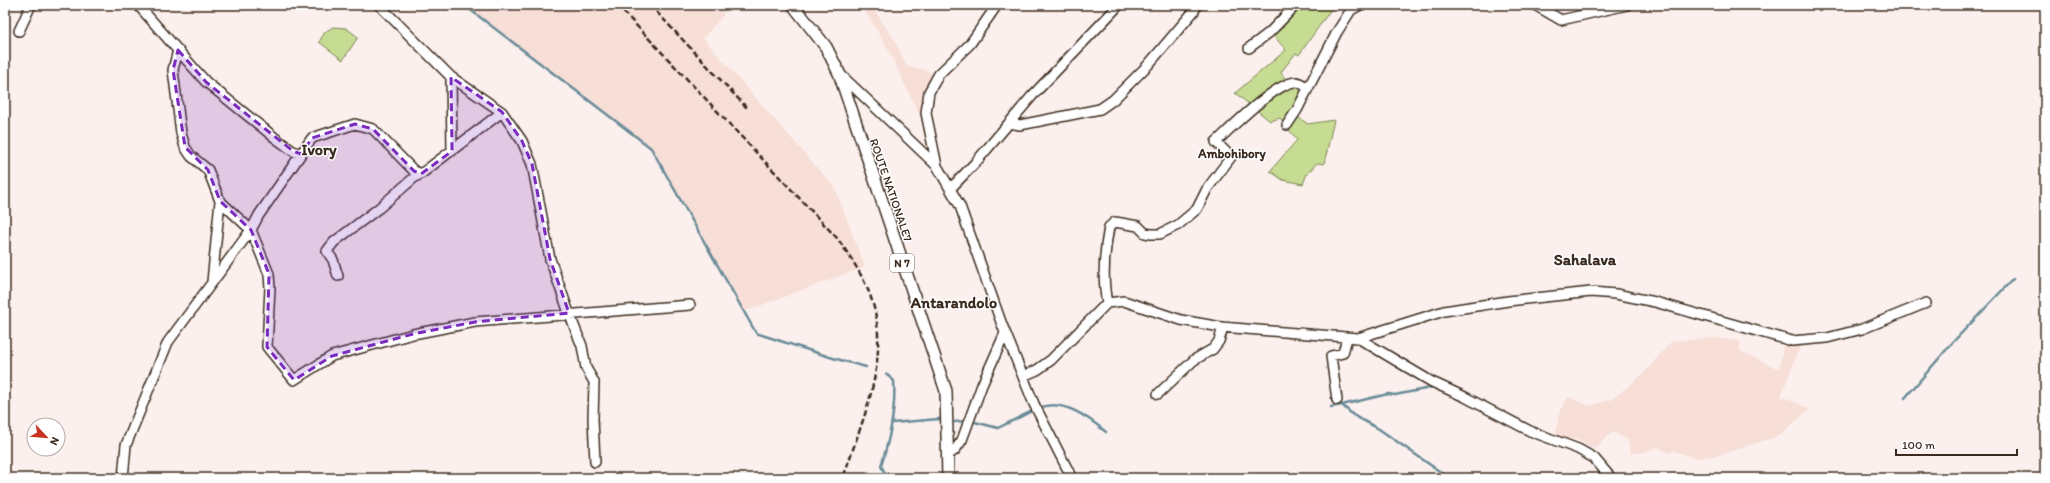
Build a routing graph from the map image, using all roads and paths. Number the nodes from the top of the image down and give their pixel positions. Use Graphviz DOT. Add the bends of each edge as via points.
graph roads {
  1 [pos="31,5"];
  2 [pos="138,5"];
  3 [pos="379,5"];
  4 [pos="793,5"];
  5 [pos="996,5"];
  6 [pos="1119,5"];
  7 [pos="1197,5"];
  8 [pos="1296,5"];
  9 [pos="1360,5"];
  10 [pos="1535,5"];
  11 [pos="1627,5"];
  12 [pos="19,31"];
  13 [pos="1249,48"];
  14 [pos="178,50"];
  15 [pos="839,73"];
  16 [pos="451,76"];
  17 [pos="1308,88"];
  18 [pos="502,112"];
  19 [pos="1009,123"];
  20 [pos="1287,125"];
  21 [pos="452,151"];
  22 [pos="301,154"];
  23 [pos="937,166"];
  24 [pos="421,174"];
  25 [pos="951,188"];
  26 [pos="220,201"];
  27 [pos="251,230"];
  28 [pos="338,276"];
  29 [pos="212,282"];
  30 [pos="1107,303"];
  31 [pos="1926,304"];
  32 [pos="690,305"];
  33 [pos="568,314"];
  34 [pos="1220,327"];
  35 [pos="1005,333"];
  36 [pos="1347,338"];
  37 [pos="1358,338"];
  38 [pos="1023,376"];
  39 [pos="1158,394"];
  40 [pos="1337,400"];
  41 [pos="948,455"];
  42 [pos="595,462"];
  43 [pos="124,478"];
  44 [pos="948,478"];
  45 [pos="1072,478"];
  46 [pos="1611,478"];
  1 -- 12 [label="street"];
  2 -- 14 [label="street"];
  3 -- 16 [label="street"];
  4 -- 15 [label="main road, N 7" via="826,47"];
  5 -- 23 [label="street" via="970,44 939,74 929,92 926,113"];
  6 -- 19 [label="street"];
  7 -- 19 [label="street" via="1148,65 1113,100 1100,109 1020,125"];
  8 -- 13 [label="street" via="1270,32"];
  9 -- 17 [label="street" via="1352,10 1337,32"];
  10 -- 11 [label="street" via="1561,20"];
  14 -- 22 [label="street" via="206,82 293,151"];
  14 -- 26 [label="street" via="173,70 181,133 191,156 208,170"];
  15 -- 23 [label="street"];
  15 -- 41 [label="main road, ROUTE NATIONALE7 / N 7" via="946,391"];
  16 -- 18 [label="street"];
  16 -- 21 [label="street"];
  17 -- 20 [label="street"];
  17 -- 30 [label="street" via="1298,82 1284,85 1243,116 1216,142 1231,157 1207,189 1197,209 1178,225 1160,234 1151,234 1145,233 1138,226 1114,222 1109,228 1106,243 1103,287"];
  18 -- 21 [label="street"];
  18 -- 33 [label="street" via="522,141 532,164 550,259"];
  19 -- 25 [label="street"];
  21 -- 24 [label="street"];
  22 -- 24 [label="street" via="312,138 355,124 373,129 414,171"];
  22 -- 27 [label="street"];
  23 -- 25 [label="street"];
  24 -- 28 [label="street" via="334,242 327,251"];
  25 -- 35 [label="street" via="960,206"];
  26 -- 27 [label="street"];
  26 -- 29 [label="street"];
  27 -- 29 [label="street"];
  27 -- 33 [label="street" via="269,274 267,347 294,380 332,356 413,334 475,322"];
  29 -- 43 [label="street" via="168,342 126,445"];
  30 -- 34 [label="street" via="1124,301 1181,320"];
  30 -- 38 [label="street" via="1051,360"];
  31 -- 37 [label="street" via="1862,329 1827,338 1792,341 1655,302 1591,292 1444,311"];
  32 -- 33 [label="street"];
  33 -- 42 [label="street" via="582,346 586,368 594,382"];
  34 -- 36 [label="street"];
  34 -- 39 [label="street" via="1219,342 1213,349 1194,360"];
  35 -- 38 [label="street"];
  35 -- 41 [label="street" via="962,440"];
  36 -- 37 [label="street"];
  36 -- 40 [label="street" via="1343,353 1331,356"];
  37 -- 46 [label="street" via="1432,382 1530,431 1578,449 1594,458"];
  38 -- 45 [label="street" via="1038,414"];
  41 -- 44 [label="main road, N 7"];
}
